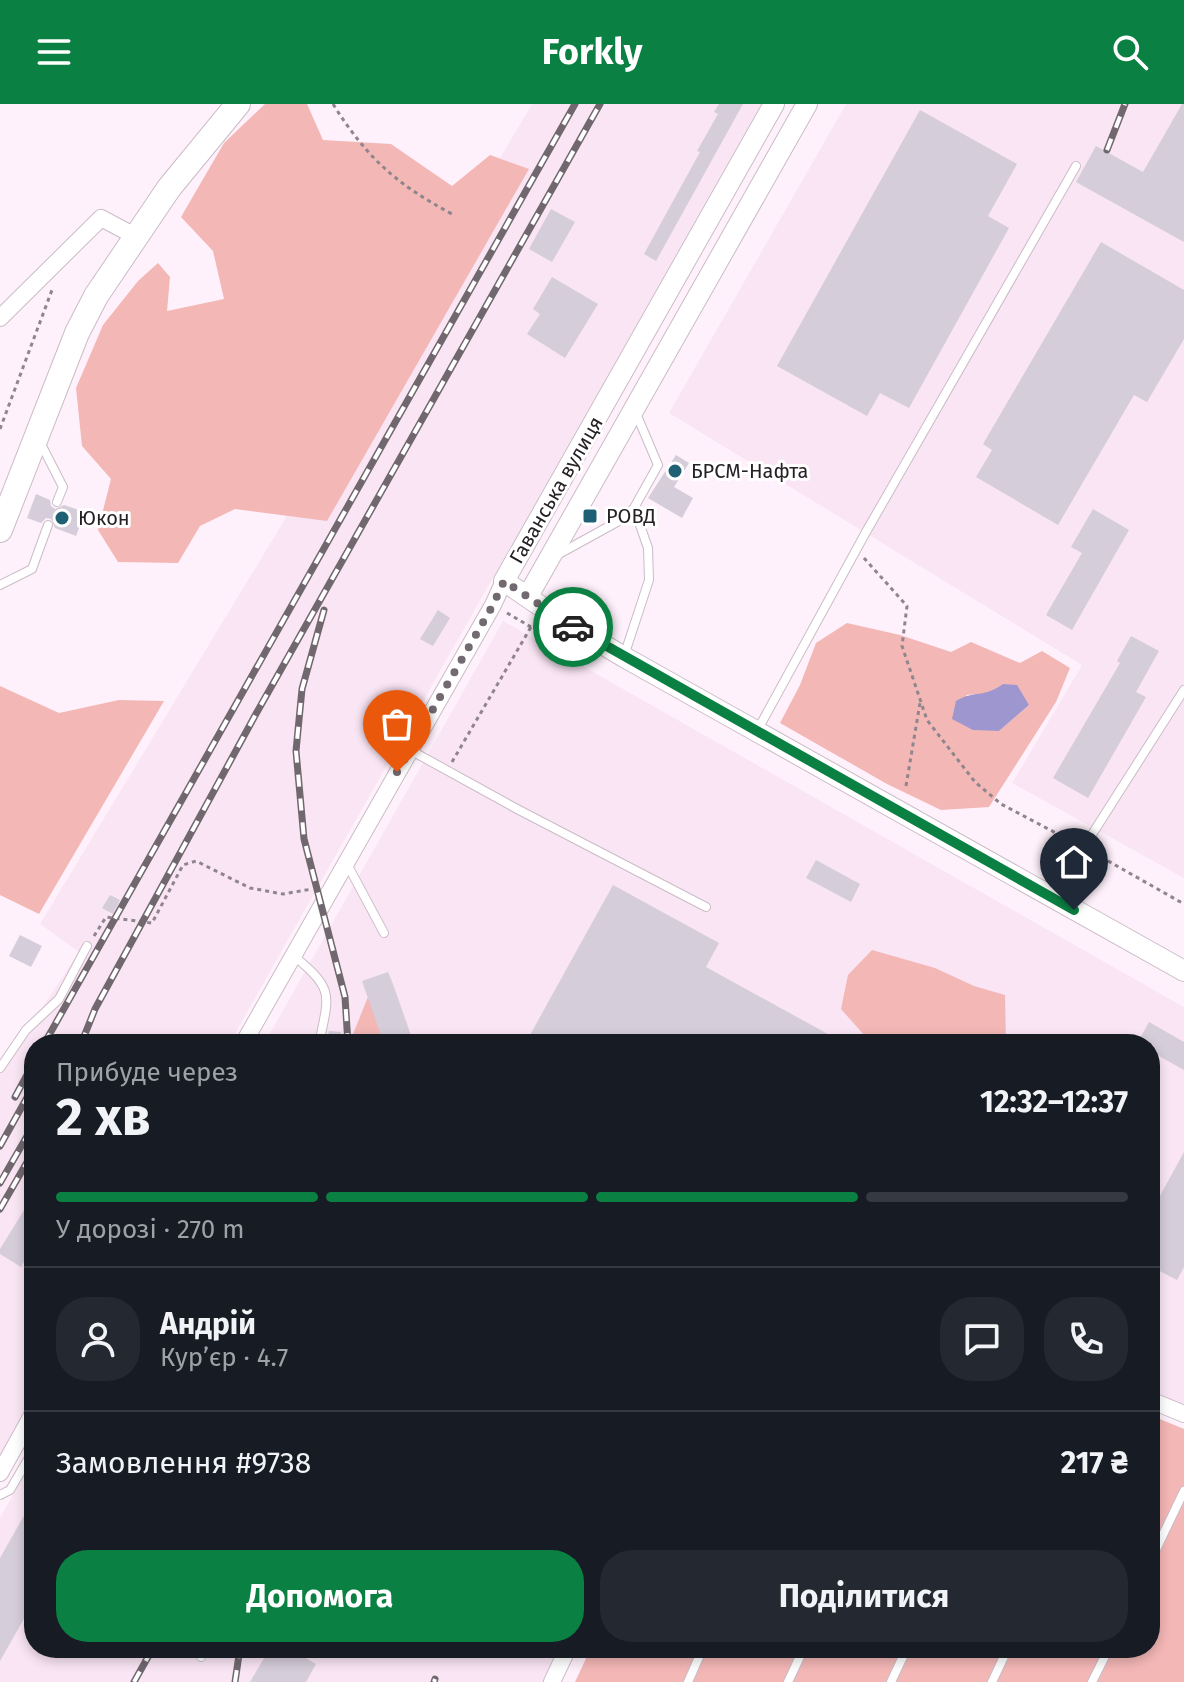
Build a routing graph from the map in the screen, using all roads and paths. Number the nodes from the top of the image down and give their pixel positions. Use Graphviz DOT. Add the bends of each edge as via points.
graph roads {
  1 [pos="238,104"];
  2 [pos="333,104"];
  3 [pos="774,104"];
  4 [pos="807,104"];
  5 [pos="1076,166"];
  6 [pos="452,214"];
  7 [pos="135,236"];
  8 [pos="54,284"];
  9 [pos="0,318"];
  10 [pos="634,408"];
  11 [pos="0,429"];
  12 [pos="37,435"];
  13 [pos="57,502"];
  14 [pos="634,508"];
  15 [pos="48,525"];
  16 [pos="0,530"];
  17 [pos="856,549"];
  18 [pos="549,559"];
  19 [pos="504,581"];
  20 [pos="0,585"];
  21 [pos="528,596"];
  22 [pos="531,627"];
  23 [pos="624,657"];
  24 [pos="1184,690"];
  25 [pos="920,703"];
  26 [pos="757,731"];
  27 [pos="409,750"];
  28 [pos="447,770"];
  29 [pos="906,786"];
  30 [pos="1084,847"];
  31 [pos="346,863"];
  32 [pos="334,885"];
  33 [pos="1047,894"];
  34 [pos="1184,904"];
  35 [pos="706,907"];
  36 [pos="384,933"];
  37 [pos="87,946"];
  38 [pos="294,956"];
  39 [pos="1184,971"];
  40 [pos="249,1034"];
  41 [pos="321,1034"];
  42 [pos="0,1068"];
  43 [pos="1160,1404"];
  44 [pos="1184,1414"];
  45 [pos="24,1430"];
  46 [pos="24,1466"];
  47 [pos="0,1473"];
  48 [pos="1184,1491"];
  49 [pos="0,1495"];
  50 [pos="1160,1541"];
  51 [pos="563,1658"];
  52 [pos="699,1658"];
  53 [pos="799,1658"];
  54 [pos="902,1658"];
  55 [pos="1003,1658"];
  56 [pos="1104,1658"];
  57 [pos="552,1682"];
  58 [pos="688,1682"];
  59 [pos="788,1682"];
  60 [pos="891,1682"];
  61 [pos="992,1682"];
  62 [pos="1092,1682"];
  1 -- 7 [label="main road"];
  2 -- 6 [label="path" via="385,169 411,192"];
  3 -- 19 [label="street, Гаванська вулиця"];
  4 -- 10 [label="street, Гаванська вулиця"];
  5 -- 17 [label="lane"];
  7 -- 9 [label="street" via="101,218"];
  7 -- 12 [label="main road" via="77,333"];
  8 -- 11 [label="path"];
  10 -- 14 [label="lane" via="658,465"];
  10 -- 18 [label="street, Гаванська вулиця"];
  12 -- 13 [label="lane" via="63,487"];
  12 -- 16 [label="main road"];
  14 -- 18 [label="lane"];
  14 -- 23 [label="lane" via="648,548 649,580"];
  15 -- 20 [label="lane" via="32,569"];
  17 -- 25 [label="path" via="907,606 902,646"];
  17 -- 26 [label="lane"];
  18 -- 21 [label="street, Гаванська вулиця"];
  19 -- 21 [label="street"];
  19 -- 27 [label="street, Гаванська вулиця"];
  21 -- 23 [label="street"];
  22 -- 28 [label="path"];
  23 -- 26 [label="street"];
  24 -- 30 [label="lane"];
  25 -- 29 [label="path"];
  25 -- 30 [label="path" via="975,782 1001,804"];
  26 -- 33 [label="street"];
  27 -- 28 [label="lane"];
  27 -- 31 [label="street, Гаванська вулиця"];
  28 -- 35 [label="lane"];
  30 -- 33 [label="lane"];
  30 -- 34 [label="path"];
  31 -- 32 [label="street, Гаванська вулиця"];
  31 -- 36 [label="lane"];
  32 -- 37 [label="path" via="283,894 250,888 196,861 183,865 152,923 106,917"];
  32 -- 38 [label="street, Гаванська вулиця"];
  33 -- 39 [label="street"];
  37 -- 42 [label="lane" via="59,999 26,1030"];
  38 -- 40 [label="street, Гаванська вулиця"];
  38 -- 41 [label="lane" via="318,976 327,993"];
  43 -- 44 [label="street"];
  45 -- 47 [label="street"];
  46 -- 49 [label="lane" via="10,1490"];
  48 -- 50 [label="lane"];
  51 -- 57 [label="street"];
  52 -- 58 [label="lane"];
  53 -- 59 [label="lane"];
  54 -- 60 [label="lane"];
  55 -- 61 [label="lane"];
  56 -- 62 [label="lane"];
}
